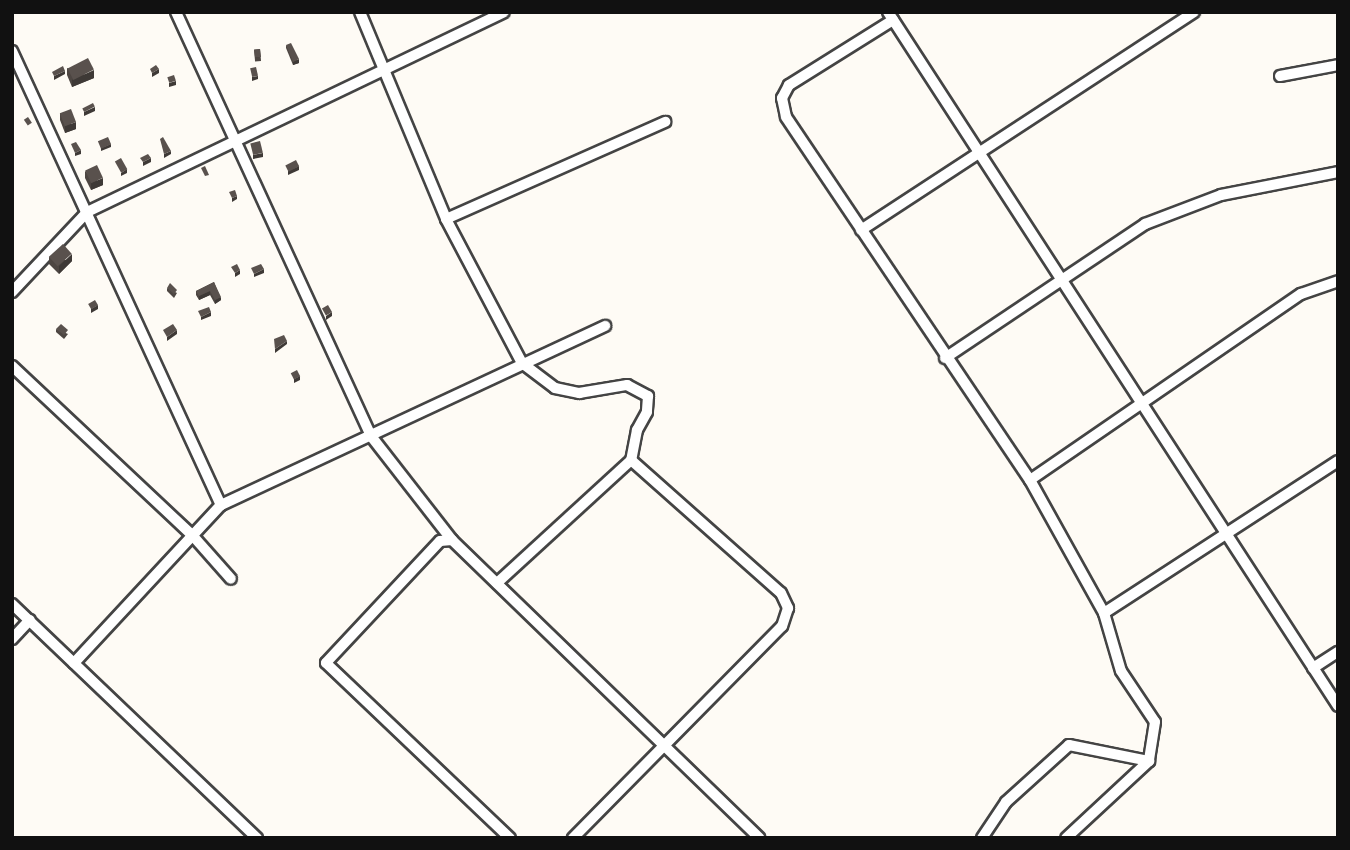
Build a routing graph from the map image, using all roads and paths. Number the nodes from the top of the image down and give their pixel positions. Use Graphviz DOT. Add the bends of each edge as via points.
graph roads {
  1 [pos="176,12"];
  2 [pos="360,12"];
  3 [pos="504,12"];
  4 [pos="1194,12"];
  5 [pos="890,16"];
  6 [pos="12,51"];
  7 [pos="1338,65"];
  8 [pos="384,70"];
  9 [pos="1280,76"];
  10 [pos="665,122"];
  11 [pos="235,141"];
  12 [pos="977,150"];
  13 [pos="1338,172"];
  14 [pos="87,212"];
  15 [pos="446,219"];
  16 [pos="861,230"];
  17 [pos="1061,280"];
  18 [pos="1338,281"];
  19 [pos="12,292"];
  20 [pos="605,326"];
  21 [pos="945,358"];
  22 [pos="522,363"];
  23 [pos="12,366"];
  24 [pos="1142,405"];
  25 [pos="371,436"];
  26 [pos="631,460"];
  27 [pos="1338,461"];
  28 [pos="1030,480"];
  29 [pos="221,505"];
  30 [pos="1225,533"];
  31 [pos="193,536"];
  32 [pos="452,540"];
  33 [pos="231,579"];
  34 [pos="497,583"];
  35 [pos="12,604"];
  36 [pos="1104,613"];
  37 [pos="30,620"];
  38 [pos="12,639"];
  39 [pos="1338,652"];
  40 [pos="74,663"];
  41 [pos="1313,668"];
  42 [pos="1338,706"];
  43 [pos="665,746"];
  44 [pos="1149,761"];
  45 [pos="257,838"];
  46 [pos="510,838"];
  47 [pos="573,838"];
  48 [pos="759,838"];
  49 [pos="982,838"];
  50 [pos="1066,838"];
  1 -- 11 [label="street"];
  2 -- 8 [label="street"];
  3 -- 8 [label="street"];
  4 -- 12 [label="street"];
  5 -- 12 [label="street"];
  5 -- 16 [label="street" via="789,85 782,98 786,117"];
  6 -- 14 [label="street"];
  7 -- 9 [label="street"];
  8 -- 11 [label="street"];
  8 -- 15 [label="street"];
  10 -- 15 [label="street"];
  11 -- 14 [label="street"];
  11 -- 25 [label="street"];
  12 -- 16 [label="street"];
  12 -- 17 [label="street"];
  13 -- 17 [label="street" via="1221,195 1145,224"];
  14 -- 19 [label="street"];
  14 -- 29 [label="street"];
  15 -- 22 [label="street"];
  16 -- 21 [label="street"];
  17 -- 21 [label="street"];
  17 -- 24 [label="street"];
  18 -- 24 [label="street" via="1301,294"];
  20 -- 22 [label="street"];
  21 -- 28 [label="street"];
  22 -- 25 [label="street"];
  22 -- 26 [label="street" via="555,388 579,393 627,385 648,396"];
  23 -- 31 [label="street"];
  24 -- 28 [label="street"];
  24 -- 30 [label="street"];
  25 -- 29 [label="street"];
  25 -- 32 [label="street"];
  26 -- 34 [label="street"];
  26 -- 43 [label="street" via="780,593 788,608 782,626"];
  27 -- 30 [label="street"];
  28 -- 36 [label="street"];
  29 -- 31 [label="street"];
  30 -- 36 [label="street"];
  30 -- 41 [label="street"];
  31 -- 33 [label="street"];
  31 -- 40 [label="street"];
  32 -- 34 [label="street"];
  32 -- 46 [label="street" via="440,541 326,663"];
  34 -- 43 [label="street"];
  35 -- 37 [label="street"];
  36 -- 44 [label="street" via="1121,671 1155,722"];
  37 -- 38 [label="street"];
  37 -- 40 [label="street"];
  39 -- 41 [label="street"];
  40 -- 45 [label="street"];
  41 -- 42 [label="street"];
  43 -- 47 [label="street"];
  43 -- 48 [label="street"];
  44 -- 49 [label="street" via="1069,745 1006,802"];
  44 -- 50 [label="street"];
}
